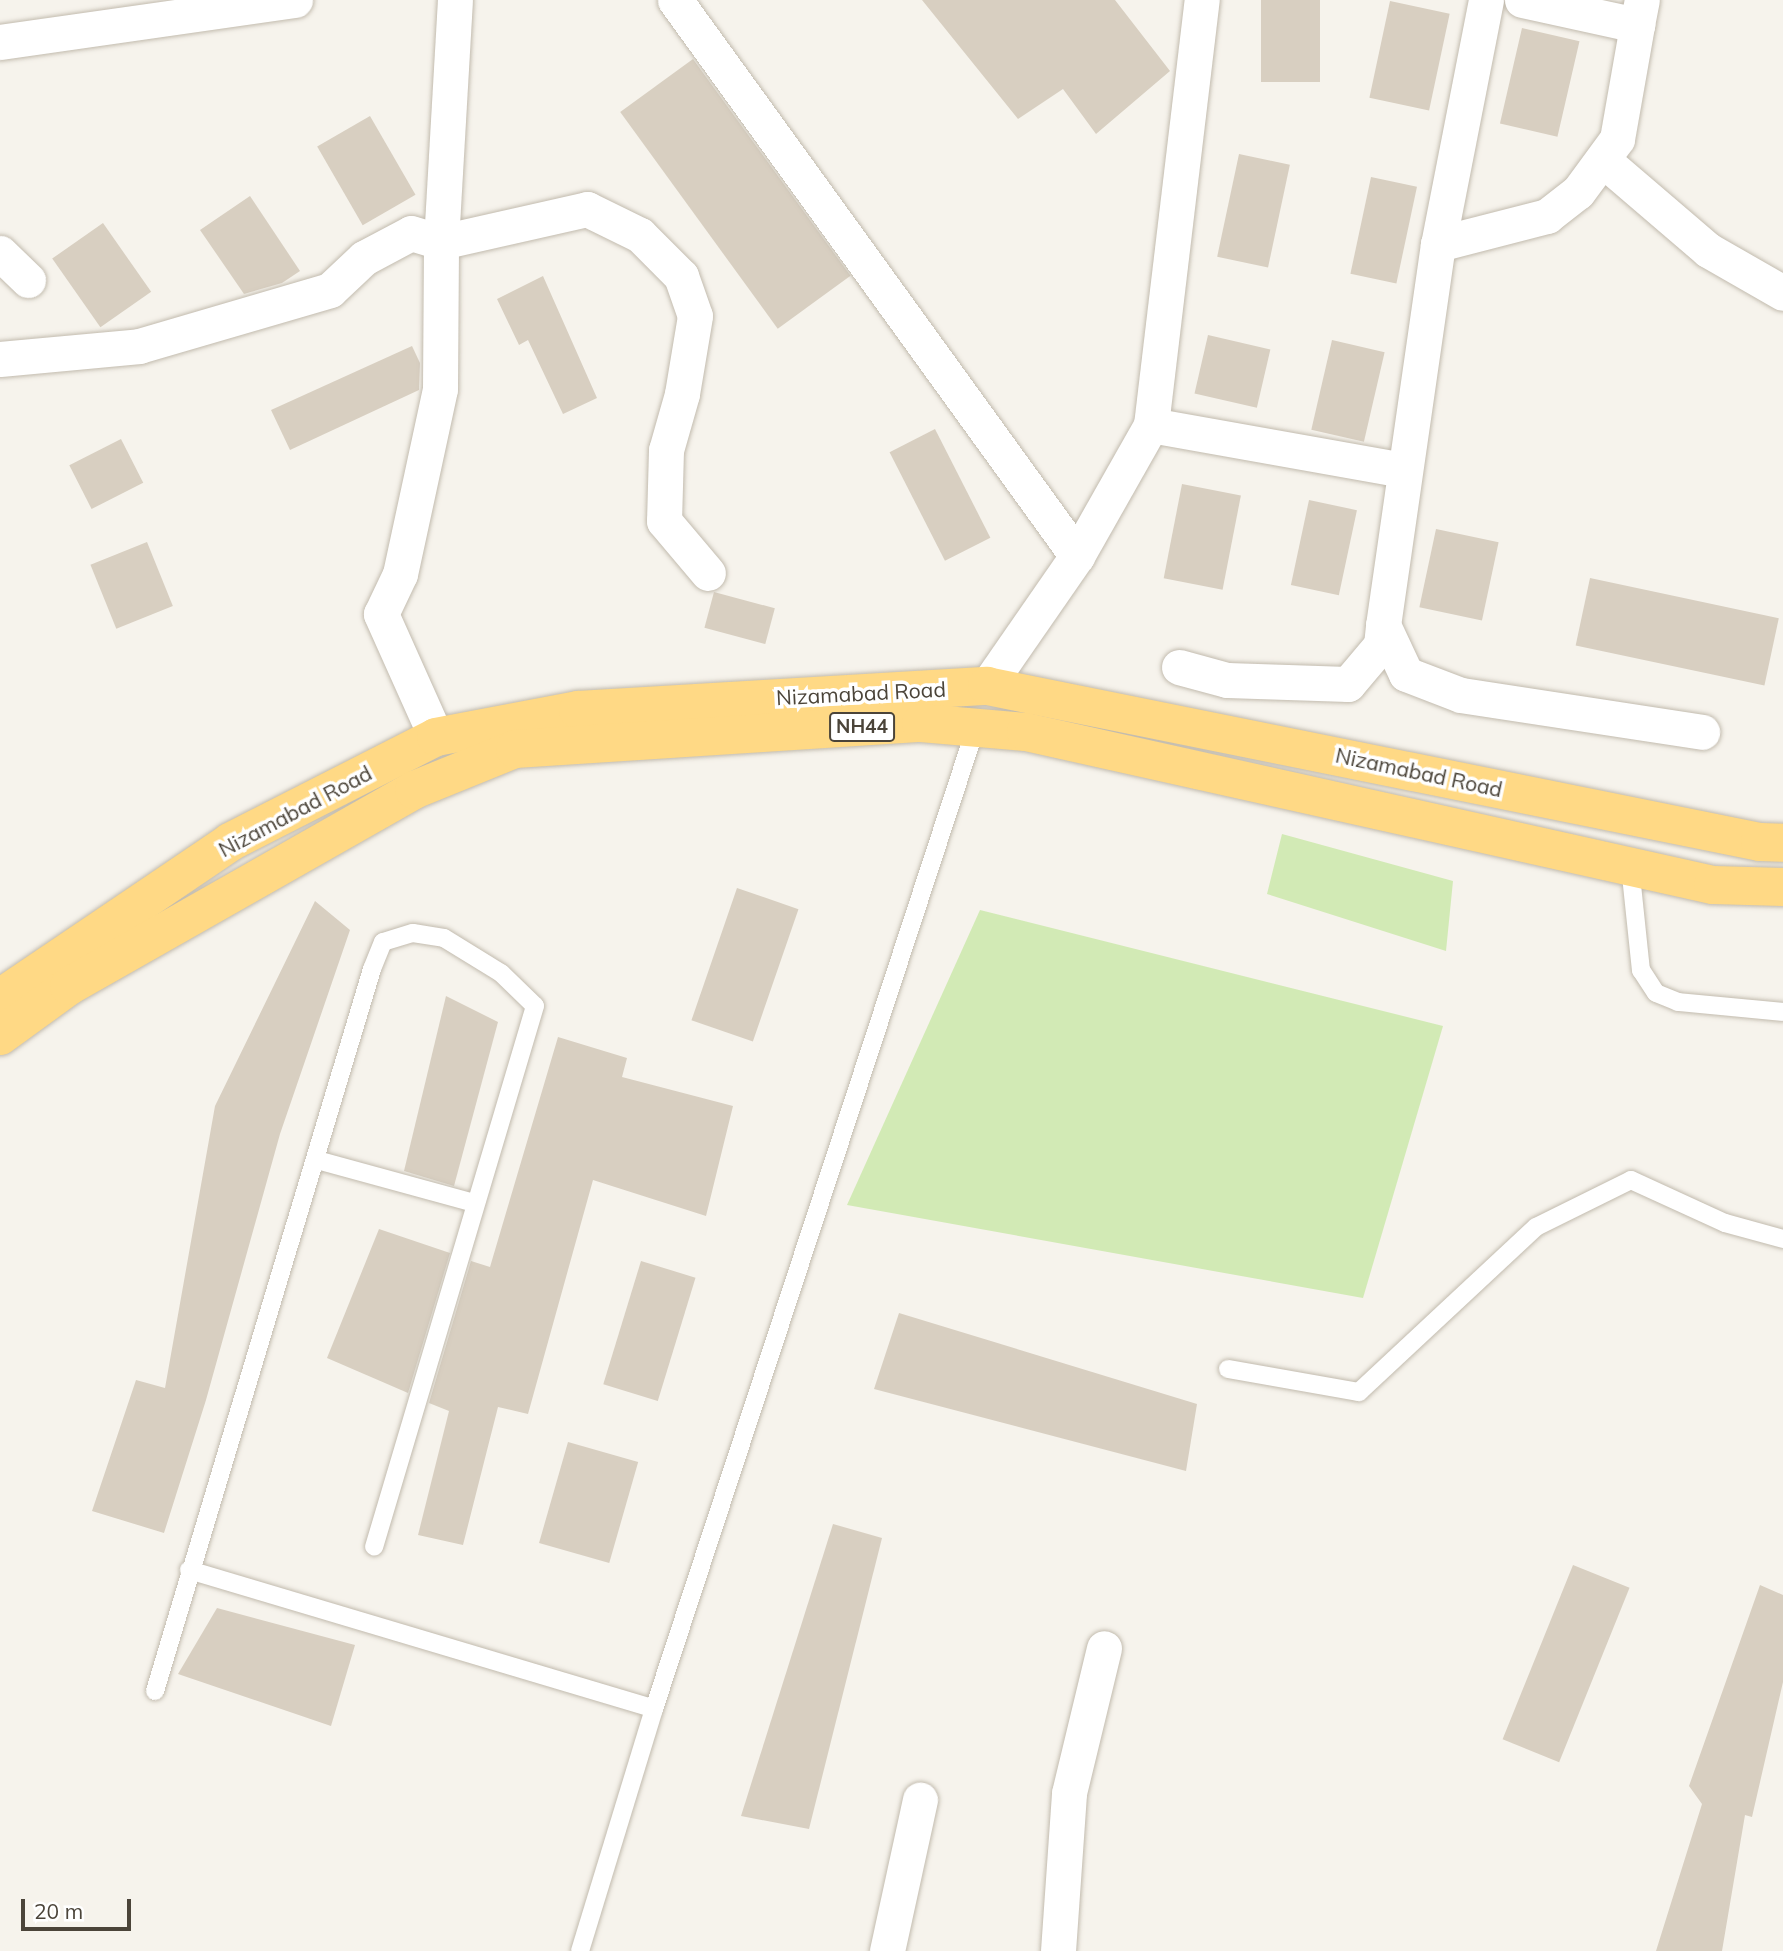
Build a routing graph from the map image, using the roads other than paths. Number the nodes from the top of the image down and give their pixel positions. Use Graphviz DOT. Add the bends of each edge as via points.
graph roads {
  1 [pos="295,0"];
  2 [pos="455,0"];
  3 [pos="675,0"];
  4 [pos="1202,0"];
  5 [pos="1486,0"];
  6 [pos="1522,0"];
  7 [pos="1639,12"];
  8 [pos="0,42"];
  9 [pos="1603,160"];
  10 [pos="441,242"];
  11 [pos="1438,244"];
  12 [pos="0,253"];
  13 [pos="28,280"];
  14 [pos="1783,293"];
  15 [pos="0,359"];
  16 [pos="1152,425"];
  17 [pos="1404,470"];
  18 [pos="1077,556"];
  19 [pos="708,573"];
  20 [pos="1383,625"];
  21 [pos="1179,667"];
  22 [pos="987,686"];
  23 [pos="975,730"];
  24 [pos="1702,732"];
  25 [pos="436,737"];
  26 [pos="1783,843"];
  27 [pos="1630,866"];
  28 [pos="1783,887"];
  29 [pos="0,998"];
  30 [pos="1783,1012"];
  31 [pos="0,1036"];
  32 [pos="317,1160"];
  33 [pos="474,1203"];
  34 [pos="1783,1239"];
  35 [pos="1228,1369"];
  36 [pos="373,1547"];
  37 [pos="188,1570"];
  38 [pos="1104,1648"];
  39 [pos="155,1691"];
  40 [pos="654,1709"];
  41 [pos="920,1800"];
  42 [pos="580,1951"];
  43 [pos="887,1951"];
  44 [pos="1058,1951"];
  1 -- 8 [label="street"];
  2 -- 10 [label="street"];
  3 -- 18 [label="street"];
  4 -- 16 [label="street"];
  5 -- 11 [label="street"];
  6 -- 7 [label="street"];
  7 -- 9 [label="street" via="1618,139"];
  9 -- 11 [label="street" via="1578,191 1547,216"];
  9 -- 14 [label="street" via="1708,250"];
  10 -- 15 [label="street" via="411,233 364,258 330,290 139,346"];
  10 -- 19 [label="street" via="587,209 640,235 681,276 695,316 682,394 666,450 664,520"];
  10 -- 25 [label="street" via="440,390 400,574 381,614"];
  11 -- 17 [label="street"];
  12 -- 13 [label="street"];
  16 -- 17 [label="street"];
  16 -- 18 [label="street"];
  17 -- 20 [label="street"];
  18 -- 22 [label="street"];
  20 -- 21 [label="street" via="1381,645 1349,684 1227,680"];
  20 -- 24 [label="street" via="1406,674 1461,695"];
  22 -- 25 [label="highway, Nizamabad Road / NH44" via="578,710"];
  22 -- 26 [label="highway, Nizamabad Road / NH44"];
  23 -- 27 [label="highway, NH44" via="1026,732"];
  23 -- 31 [label="highway, NH44" via="921,723 515,749 414,790 69,986"];
  23 -- 40 [label="lane"];
  25 -- 29 [label="highway, Nizamabad Road / NH44" via="230,842"];
  27 -- 28 [label="highway, NH44" via="1713,885"];
  27 -- 30 [label="lane" via="1642,970 1656,993 1678,1002"];
  32 -- 33 [label="lane"];
  32 -- 33 [label="lane" via="383,942 413,933 444,938 500,973 536,1006"];
  32 -- 37 [label="lane"];
  33 -- 36 [label="lane"];
  34 -- 35 [label="lane" via="1725,1223 1631,1180 1536,1227 1359,1392"];
  37 -- 39 [label="lane"];
  37 -- 40 [label="lane"];
  38 -- 44 [label="street" via="1069,1793"];
  40 -- 42 [label="lane"];
  41 -- 43 [label="street"];
}
